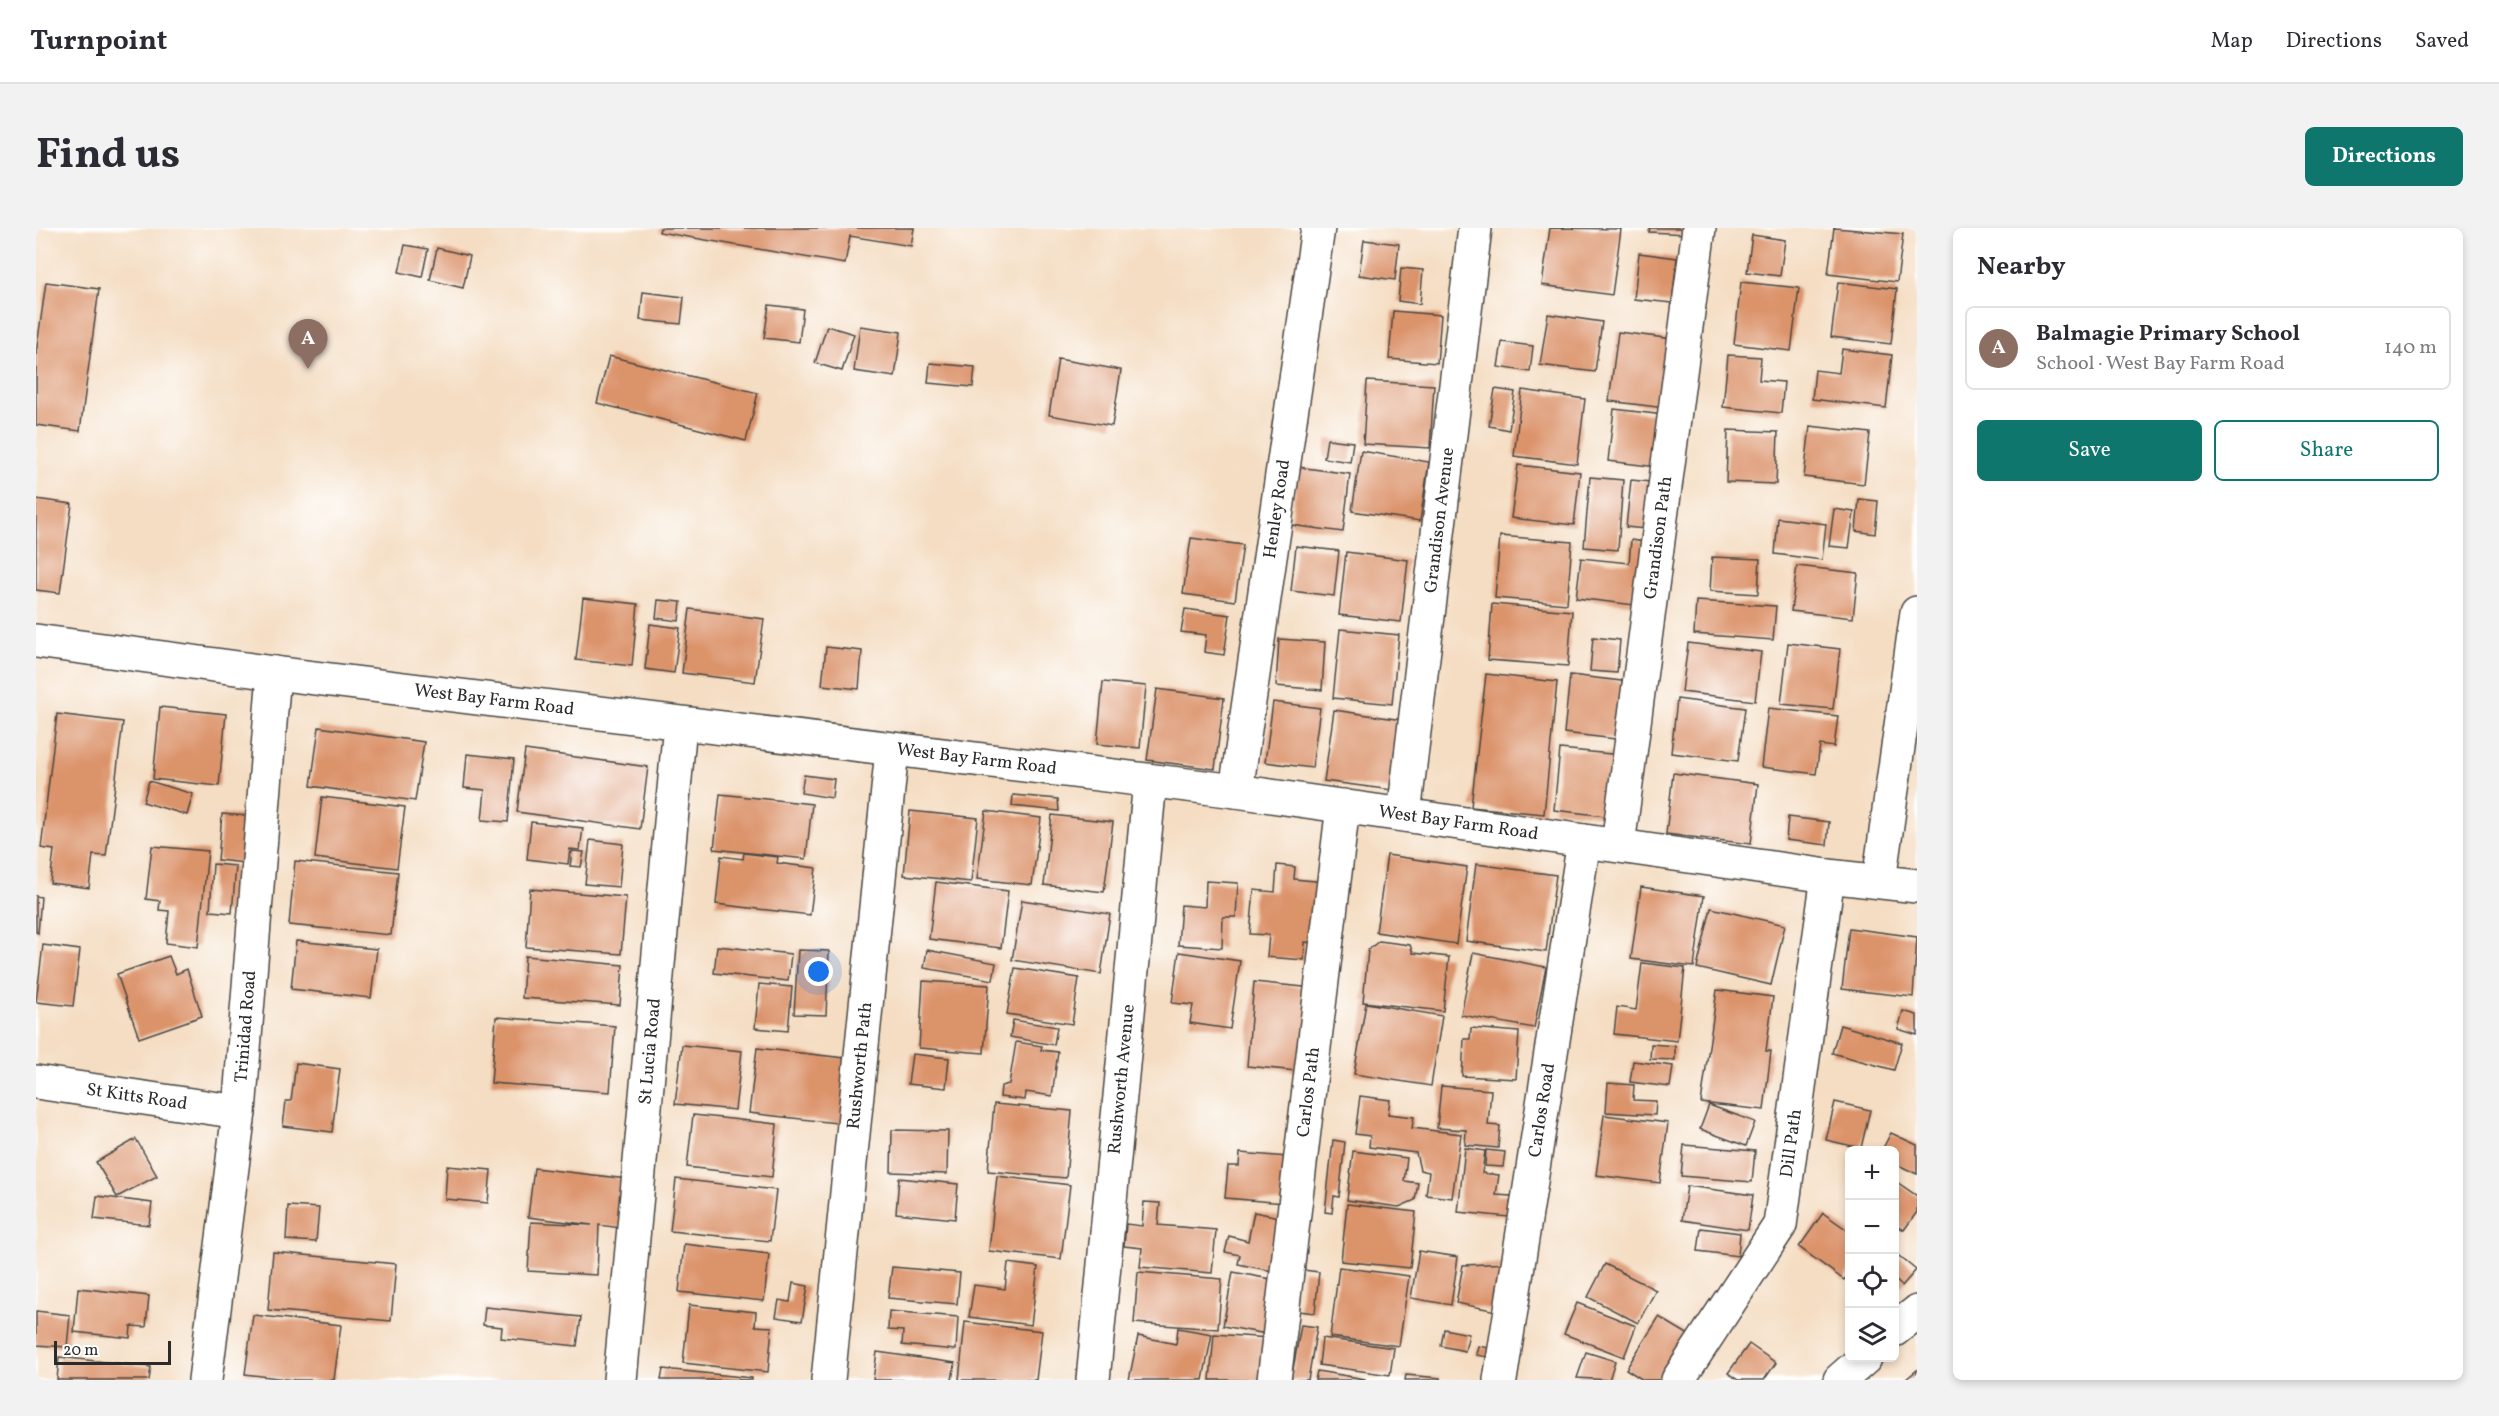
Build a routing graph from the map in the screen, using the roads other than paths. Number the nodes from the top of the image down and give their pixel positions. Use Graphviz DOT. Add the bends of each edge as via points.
graph roads {
  1 [pos="1318,228"];
  2 [pos="1475,228"];
  3 [pos="1700,228"];
  4 [pos="1917,613"];
  5 [pos="36,641"];
  6 [pos="274,673"];
  7 [pos="680,724"];
  8 [pos="892,750"];
  9 [pos="1150,781"];
  10 [pos="1236,791"];
  11 [pos="1342,806"];
  12 [pos="1404,814"];
  13 [pos="1584,841"];
  14 [pos="1618,845"];
  15 [pos="1828,876"];
  16 [pos="1879,881"];
  17 [pos="1917,886"];
  18 [pos="36,1082"];
  19 [pos="239,1112"];
  20 [pos="1917,1312"];
  21 [pos="1899,1326"];
  22 [pos="1860,1362"];
  23 [pos="205,1380"];
  24 [pos="620,1380"];
  25 [pos="828,1380"];
  26 [pos="1093,1380"];
  27 [pos="1274,1380"];
  28 [pos="1500,1380"];
  29 [pos="1678,1380"];
  30 [pos="1840,1380"];
  1 -- 10 [label="street, Henley Road"];
  2 -- 12 [label="street, Grandison Avenue"];
  3 -- 14 [label="street, Grandison Path"];
  4 -- 16 [label="street"];
  5 -- 6 [label="street, West Bay Farm Road"];
  6 -- 7 [label="street, West Bay Farm Road"];
  6 -- 19 [label="street, Trinidad Road"];
  7 -- 8 [label="street, West Bay Farm Road"];
  7 -- 24 [label="street, St Lucia Road"];
  8 -- 9 [label="street, West Bay Farm Road"];
  8 -- 25 [label="street, Rushworth Path"];
  9 -- 10 [label="street, West Bay Farm Road"];
  9 -- 26 [label="street, Rushworth Avenue"];
  10 -- 11 [label="street, West Bay Farm Road"];
  11 -- 12 [label="street, West Bay Farm Road"];
  11 -- 27 [label="street, Carlos Path"];
  12 -- 13 [label="street, West Bay Farm Road"];
  13 -- 14 [label="street, West Bay Farm Road"];
  13 -- 28 [label="street, Carlos Road"];
  14 -- 15 [label="street, West Bay Farm Road"];
  15 -- 16 [label="street, West Bay Farm Road"];
  15 -- 29 [label="street, Dill Path" via="1780,1226"];
  16 -- 17 [label="street, West Bay Farm Road"];
  18 -- 19 [label="street, St Kitts Road"];
  19 -- 23 [label="street, Trinidad Road"];
  20 -- 21 [label="street"];
  22 -- 30 [label="street"];
}
